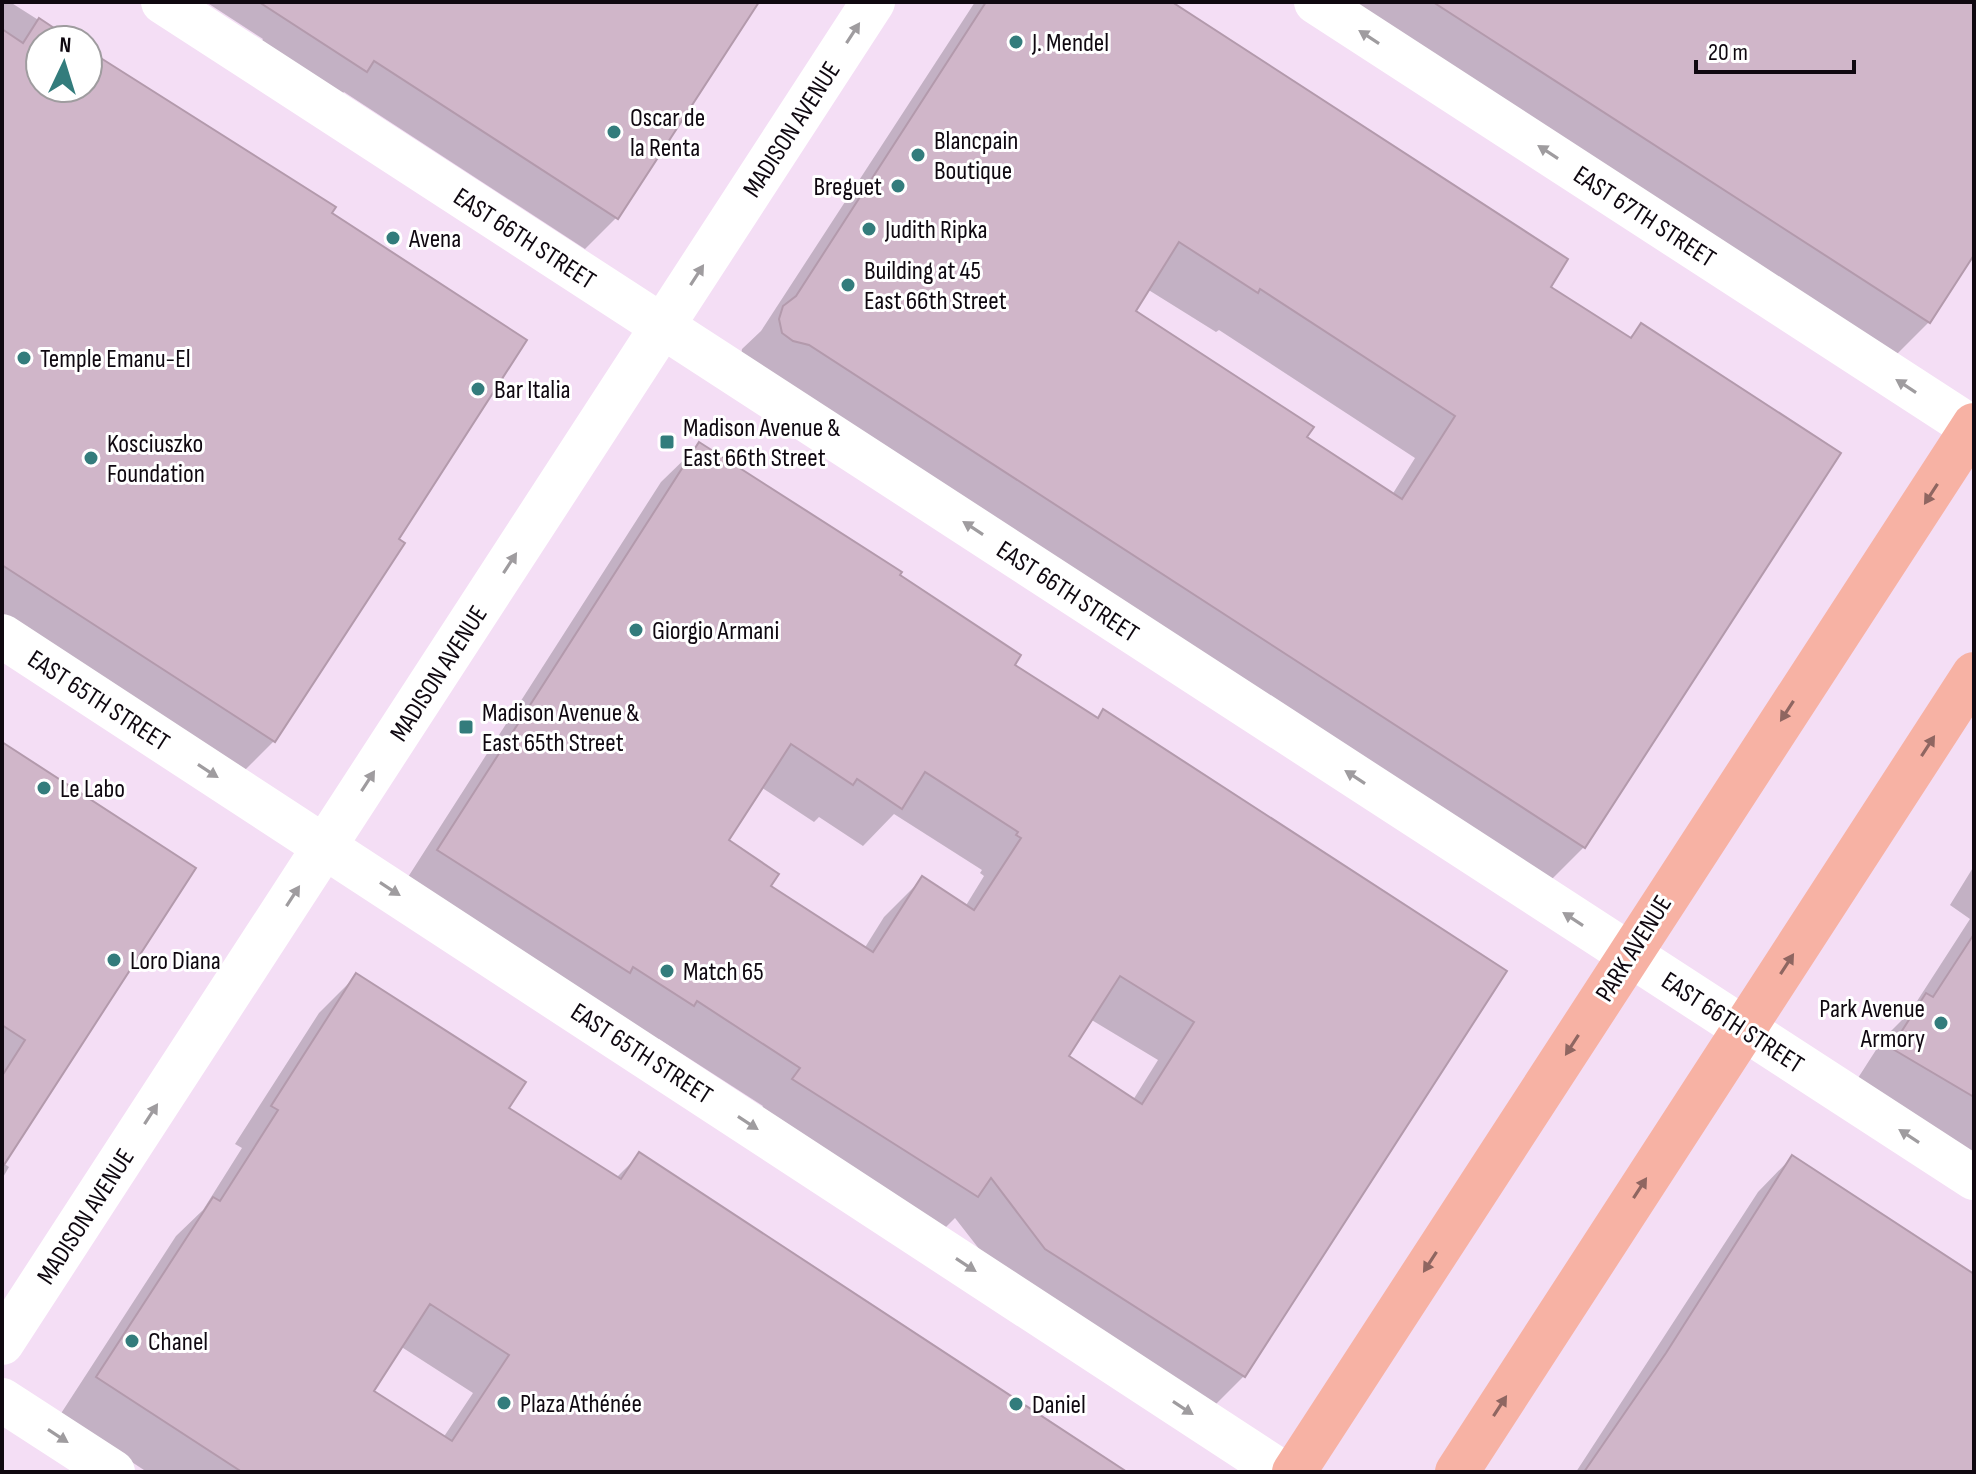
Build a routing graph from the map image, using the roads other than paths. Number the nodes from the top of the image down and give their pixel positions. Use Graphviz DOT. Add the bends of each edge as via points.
graph roads {
  1 [pos="163,2"];
  2 [pos="873,2"];
  3 [pos="1316,2"];
  4 [pos="663,327"];
  5 [pos="1973,427"];
  6 [pos="2,636"];
  7 [pos="1974,674"];
  8 [pos="325,846"];
  9 [pos="1629,955"];
  10 [pos="1744,1029"];
  11 [pos="1974,1178"];
  12 [pos="2,1343"];
  13 [pos="2,1400"];
  14 [pos="113,1472"];
  15 [pos="1281,1472"];
  16 [pos="1294,1472"];
  17 [pos="1457,1472"];
  1 -- 4 [label="main road, EAST 66TH STREET"];
  4 -- 2 [label="main road, MADISON AVENUE, one-way"];
  5 -- 3 [label="main road, EAST 67TH STREET, one-way"];
  8 -- 4 [label="main road, MADISON AVENUE, one-way"];
  9 -- 4 [label="main road, EAST 66TH STREET, one-way"];
  5 -- 9 [label="main road, PARK AVENUE, one-way"];
  6 -- 8 [label="main road, EAST 65TH STREET, one-way"];
  10 -- 7 [label="main road, one-way"];
  12 -- 8 [label="main road, MADISON AVENUE, one-way"];
  8 -- 15 [label="main road, EAST 65TH STREET, one-way"];
  9 -- 10 [label="main road, EAST 66TH STREET"];
  9 -- 16 [label="main road, PARK AVENUE, one-way"];
  11 -- 10 [label="main road, EAST 66TH STREET, one-way"];
  17 -- 10 [label="main road, one-way"];
  13 -- 14 [label="main road, one-way"];
}
